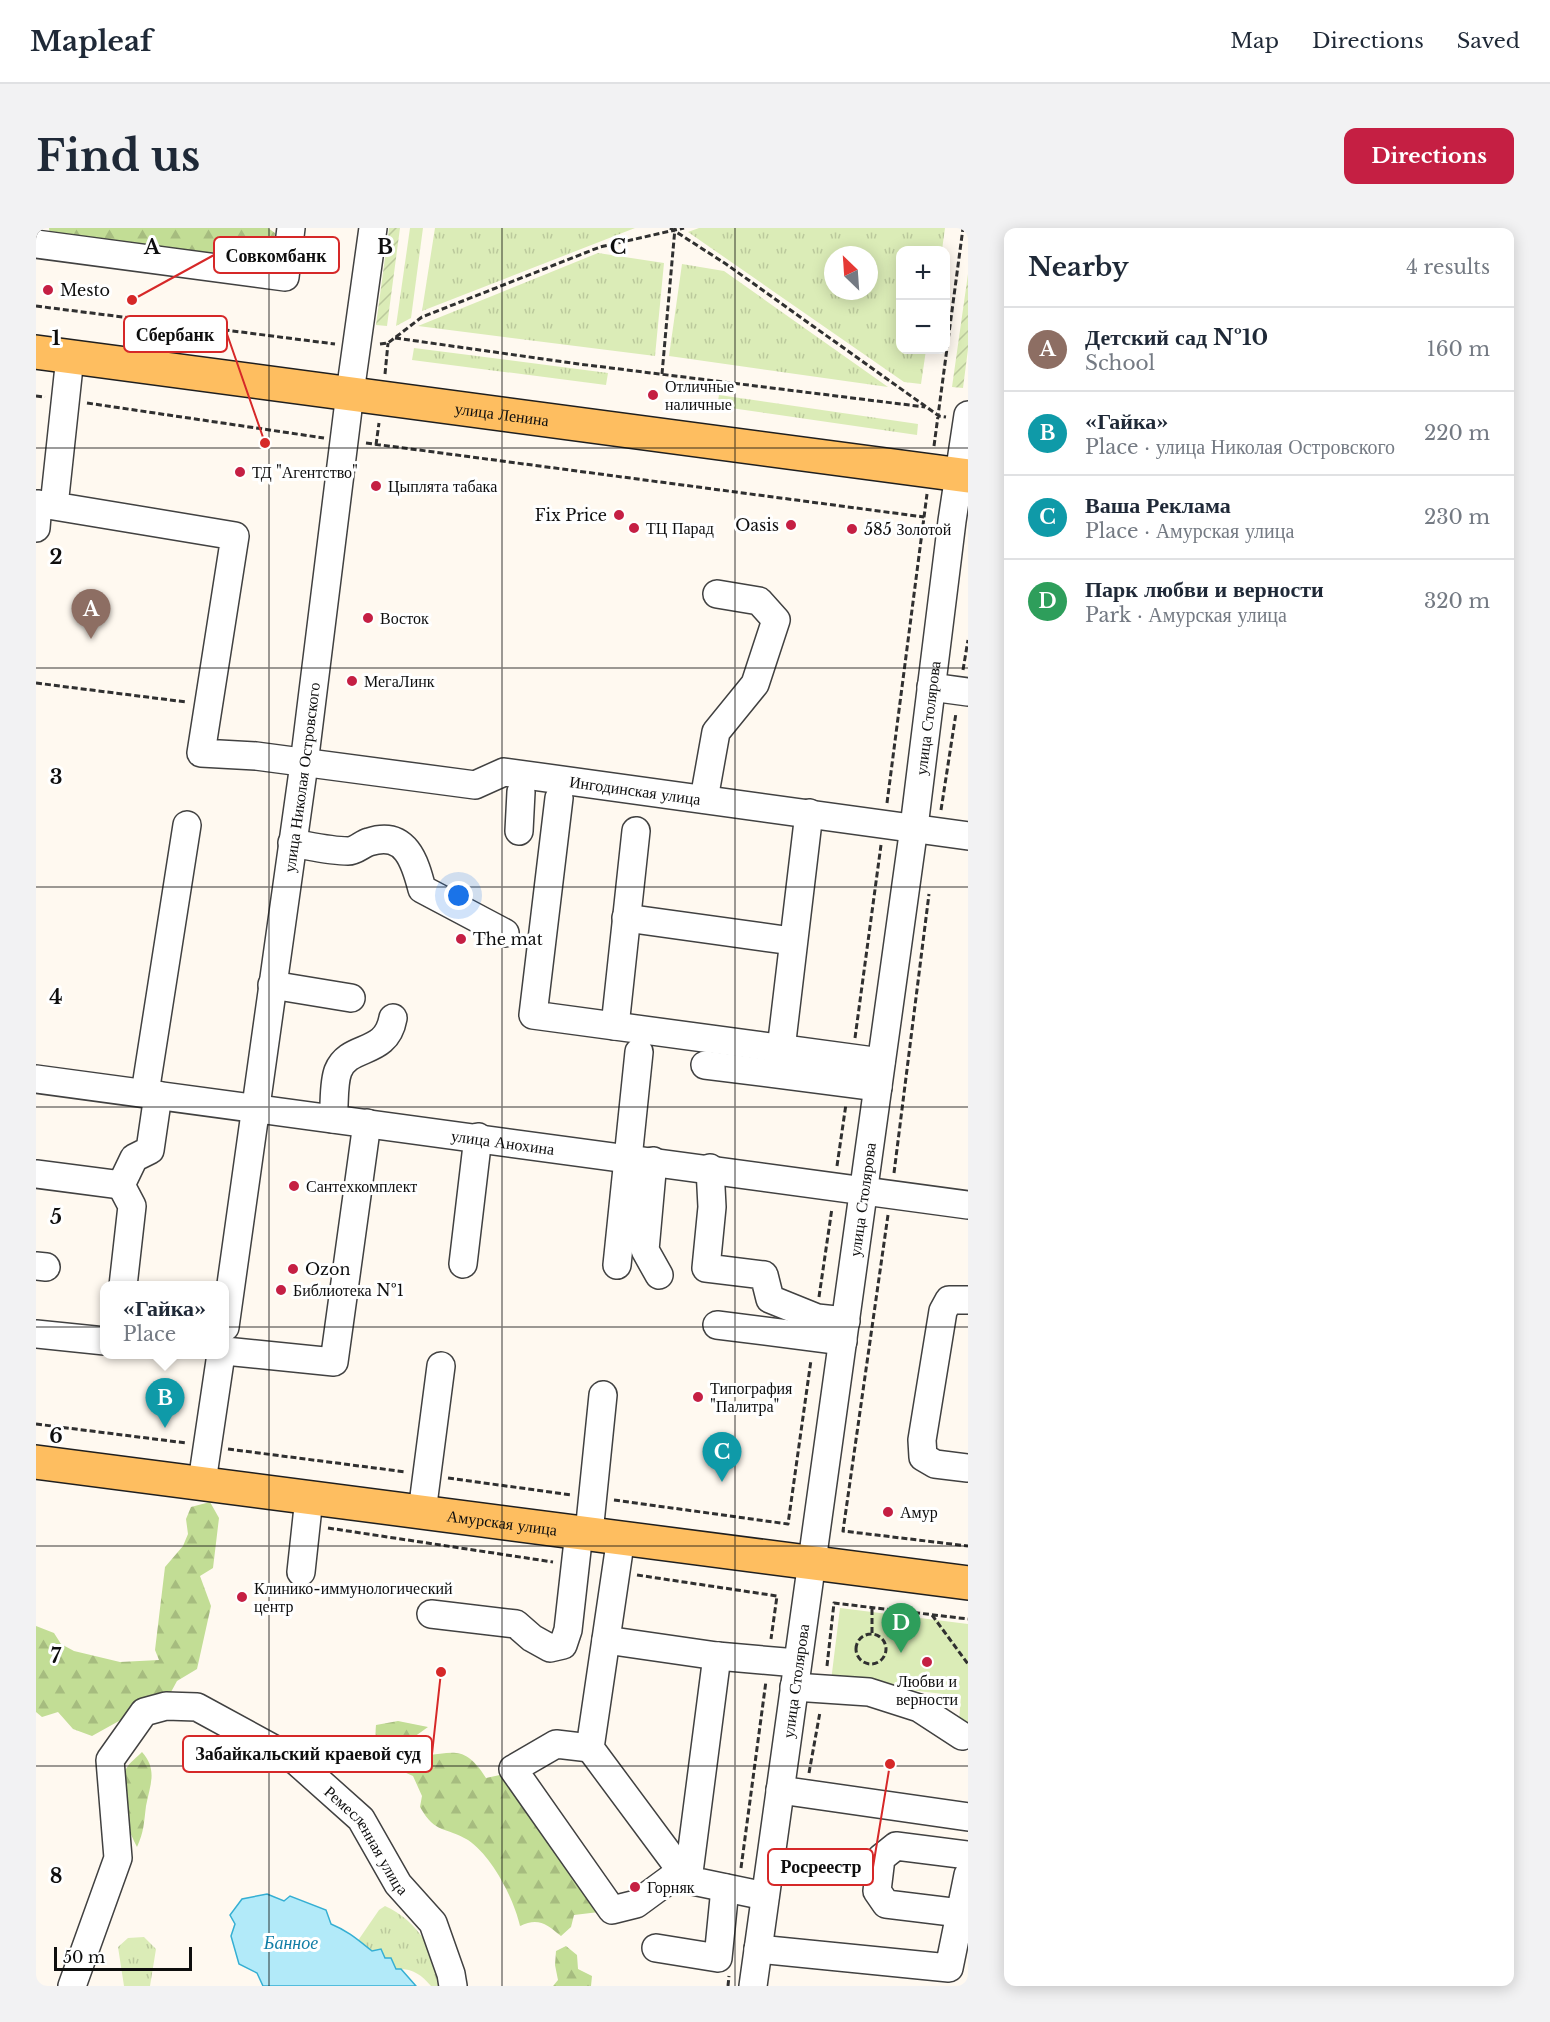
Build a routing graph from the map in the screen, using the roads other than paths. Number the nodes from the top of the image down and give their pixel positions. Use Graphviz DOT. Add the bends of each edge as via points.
graph roads {
  1 [pos="291,228"];
  2 [pos="373,228"];
  3 [pos="36,244"];
  4 [pos="36,352"];
  5 [pos="70,357"];
  6 [pos="350,393"];
  7 [pos="968,415"];
  8 [pos="952,474"];
  9 [pos="41,511"];
  10 [pos="717,594"];
  11 [pos="931,687"];
  12 [pos="964,692"];
  13 [pos="304,764"];
  14 [pos="475,785"];
  15 [pos="521,792"];
  16 [pos="559,798"];
  17 [pos="704,799"];
  18 [pos="809,813"];
  19 [pos="187,825"];
  20 [pos="926,829"];
  21 [pos="519,831"];
  22 [pos="968,836"];
  23 [pos="292,843"];
  24 [pos="626,918"];
  25 [pos="505,933"];
  26 [pos="792,941"];
  27 [pos="272,985"];
  28 [pos="351,998"];
  29 [pos="393,1018"];
  30 [pos="615,1026"];
  31 [pos="781,1048"];
  32 [pos="639,1052"];
  33 [pos="705,1065"];
  34 [pos="879,1075"];
  35 [pos="36,1079"];
  36 [pos="151,1094"];
  37 [pos="255,1108"];
  38 [pos="333,1119"];
  39 [pos="367,1123"];
  40 [pos="478,1137"];
  41 [pos="641,1159"];
  42 [pos="710,1168"];
  43 [pos="36,1174"];
  44 [pos="121,1185"];
  45 [pos="864,1189"];
  46 [pos="968,1205"];
  47 [pos="463,1264"];
  48 [pos="617,1265"];
  49 [pos="660,1275"];
  50 [pos="124,1281"];
  51 [pos="229,1298"];
  52 [pos="968,1300"];
  53 [pos="717,1325"];
  54 [pos="815,1328"];
  55 [pos="844,1331"];
  56 [pos="36,1334"];
  57 [pos="100,1340"];
  58 [pos="229,1351"];
  59 [pos="220,1359"];
  60 [pos="441,1366"];
  61 [pos="603,1395"];
  62 [pos="36,1462"];
  63 [pos="968,1468"];
  64 [pos="202,1482"];
  65 [pos="320,1508"];
  66 [pos="422,1512"];
  67 [pos="584,1532"];
  68 [pos="621,1537"];
  69 [pos="811,1563"];
  70 [pos="311,1568"];
  71 [pos="968,1583"];
  72 [pos="431,1614"];
  73 [pos="606,1640"];
  74 [pos="717,1656"];
  75 [pos="796,1675"];
  76 [pos="962,1736"];
  77 [pos="590,1748"];
  78 [pos="780,1790"];
  79 [pos="968,1817"];
  80 [pos="968,1855"];
  81 [pos="968,1875"];
  82 [pos="684,1876"];
  83 [pos="732,1889"];
  84 [pos="765,1896"];
  85 [pos="960,1913"];
  86 [pos="656,1948"];
  87 [pos="758,1948"];
  88 [pos="741,1981"];
  89 [pos="72,1986"];
  90 [pos="453,1986"];
  1 -- 3 [label="street" via="285,277"];
  2 -- 6 [label="street, улица Николая Островского"];
  4 -- 5 [label="main road, улица Ленина"];
  5 -- 6 [label="main road, улица Ленина"];
  5 -- 9 [label="street" via="65,400"];
  6 -- 8 [label="main road, улица Ленина"];
  6 -- 13 [label="street, улица Николая Островского"];
  7 -- 8 [label="street, улица Столярова"];
  8 -- 11 [label="street, улица Столярова" via="952,521"];
  9 -- 13 [label="street" via="235,536 201,753"];
  10 -- 17 [label="street" via="759,601 776,620 755,684 717,732"];
  11 -- 12 [label="street"];
  11 -- 20 [label="street, улица Столярова"];
  13 -- 14 [label="street"];
  13 -- 23 [label="street, улица Николая Островского"];
  14 -- 15 [label="street"];
  14 -- 17 [label="street, Ингодинская улица" via="504,772"];
  15 -- 16 [label="street"];
  15 -- 21 [label="street"];
  16 -- 24 [label="street" via="636,820"];
  16 -- 30 [label="street" via="533,1015"];
  17 -- 18 [label="street, Ингодинская улица"];
  18 -- 20 [label="street, Ингодинская улица"];
  18 -- 26 [label="street"];
  19 -- 36 [label="street"];
  20 -- 22 [label="street, Ингодинская улица"];
  20 -- 34 [label="street, улица Столярова"];
  23 -- 25 [label="street" via="350,852 370,842 388,840 404,846 415,860 422,890"];
  23 -- 27 [label="street, улица Николая Островского"];
  24 -- 26 [label="street"];
  24 -- 30 [label="street"];
  26 -- 31 [label="street"];
  27 -- 28 [label="street"];
  27 -- 37 [label="street, улица Николая Островского"];
  29 -- 38 [label="street" via="390,1033 379,1043 352,1055 338,1071"];
  30 -- 31 [label="street"];
  31 -- 34 [label="street" via="853,1058"];
  32 -- 41 [label="street"];
  33 -- 34 [label="street" via="849,1084"];
  34 -- 45 [label="street, улица Столярова"];
  35 -- 36 [label="street, улица Анохина"];
  36 -- 37 [label="street, улица Анохина"];
  36 -- 44 [label="street" via="150,1150 134,1158"];
  37 -- 38 [label="street, улица Анохина"];
  37 -- 51 [label="street, улица Николая Островского"];
  38 -- 39 [label="street, улица Анохина"];
  39 -- 40 [label="street, улица Анохина"];
  39 -- 58 [label="street" via="334,1362"];
  40 -- 41 [label="street, улица Анохина"];
  40 -- 47 [label="street"];
  41 -- 42 [label="street, улица Анохина"];
  41 -- 48 [label="street"];
  41 -- 49 [label="street" via="645,1250"];
  42 -- 45 [label="street, улица Анохина"];
  42 -- 54 [label="street" via="712,1207 705,1280 764,1275 770,1299"];
  43 -- 44 [label="street"];
  44 -- 50 [label="street" via="132,1206"];
  45 -- 46 [label="street, улица Анохина"];
  45 -- 55 [label="street, улица Столярова"];
  52 -- 63 [label="street" via="949,1300 944,1311 922,1440 923,1457 935,1464"];
  53 -- 54 [label="street"];
  54 -- 55 [label="street"];
  55 -- 69 [label="street, улица Столярова"];
  56 -- 57 [label="street"];
  59 -- 64 [label="street"];
  60 -- 66 [label="street"];
  61 -- 67 [label="street"];
  62 -- 64 [label="main road, Амурская улица"];
  64 -- 65 [label="main road, Амурская улица"];
  65 -- 66 [label="main road, Амурская улица"];
  65 -- 70 [label="street"];
  66 -- 67 [label="main road, Амурская улица"];
  67 -- 68 [label="main road, Амурская улица"];
  67 -- 72 [label="street" via="563,1645 550,1648 516,1624"];
  68 -- 69 [label="main road, Амурская улица"];
  68 -- 73 [label="street"];
  69 -- 71 [label="main road, Амурская улица"];
  69 -- 75 [label="street, улица Столярова"];
  73 -- 74 [label="street"];
  73 -- 77 [label="street"];
  74 -- 75 [label="street" via="769,1660"];
  74 -- 82 [label="street"];
  75 -- 76 [label="street" via="919,1708"];
  75 -- 78 [label="street, улица Столярова"];
  77 -- 82 [label="street"];
  77 -- 82 [label="street" via="556,1744 513,1769 612,1910 636,1904"];
  78 -- 79 [label="street"];
  78 -- 84 [label="street, улица Столярова"];
  80 -- 85 [label="street" via="896,1846 881,1858 877,1891 886,1904"];
  81 -- 85 [label="street"];
  82 -- 83 [label="street"];
  83 -- 84 [label="street"];
  83 -- 86 [label="street" via="718,1958"];
  84 -- 87 [label="street, улица Столярова"];
  85 -- 87 [label="street" via="949,1968"];
  87 -- 88 [label="street, улица Столярова"];
  89 -- 90 [label="street, Ремесленная улица" via="118,1858 110,1760 144,1712 166,1706 197,1707 296,1761 361,1819 398,1884 433,1923"];
}
